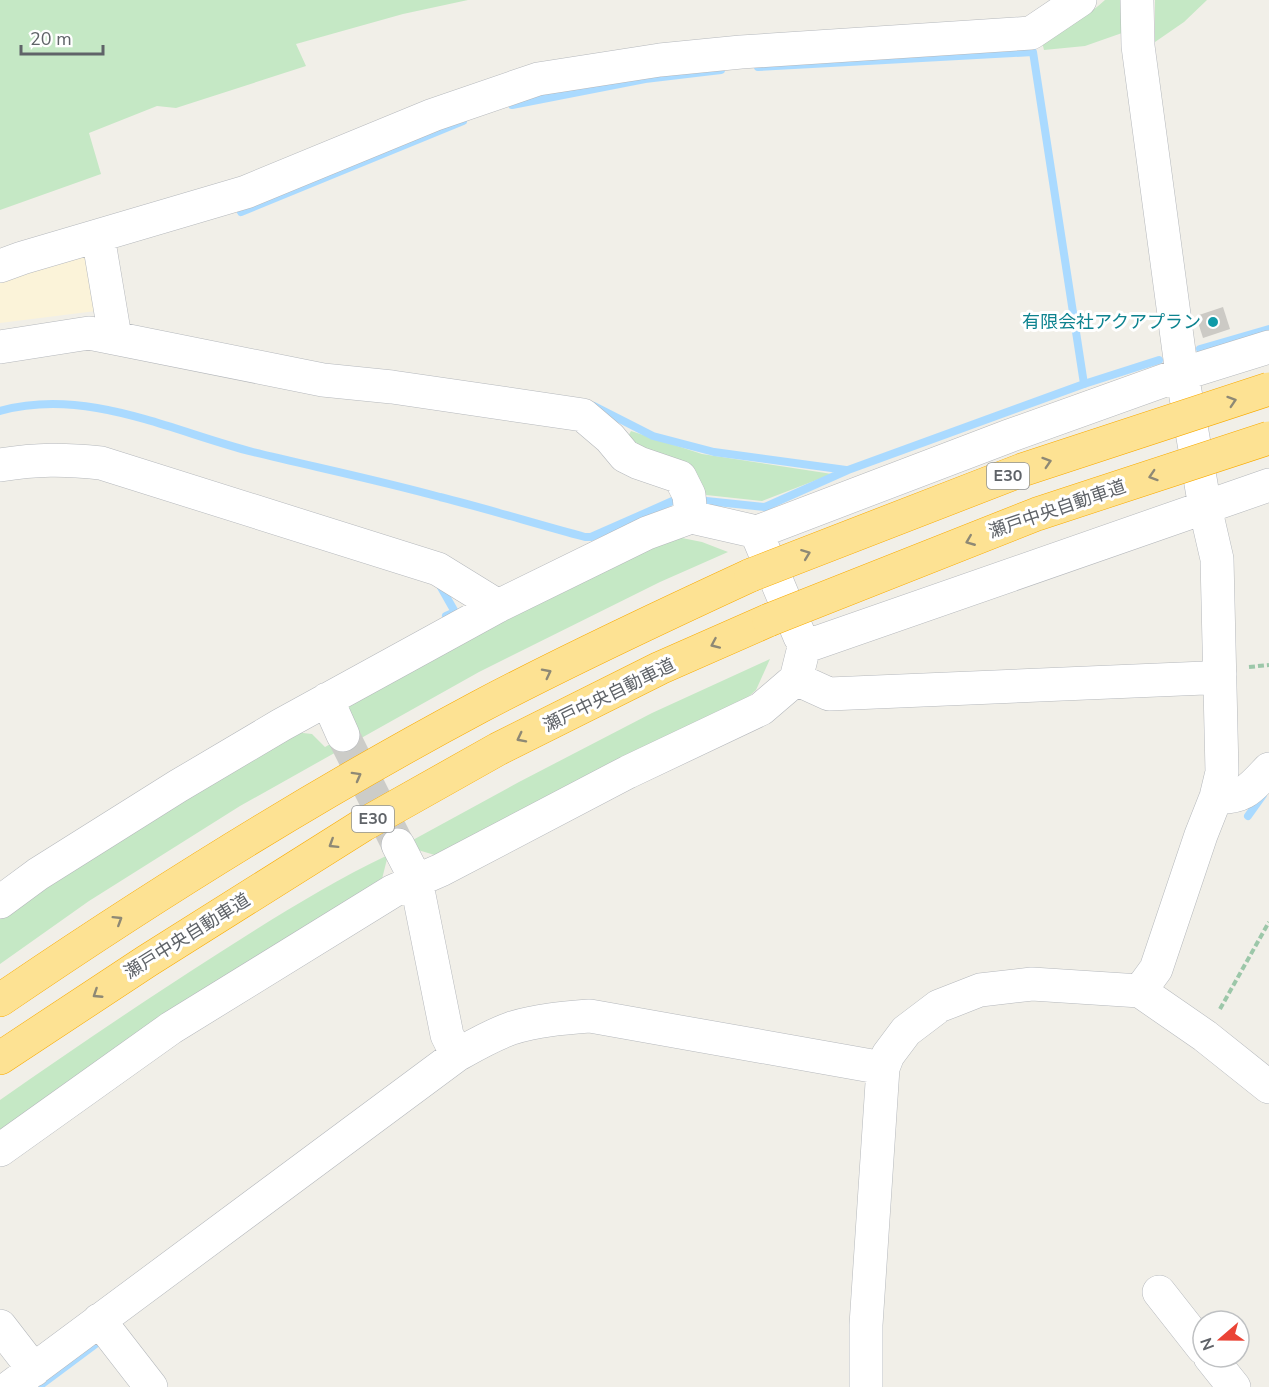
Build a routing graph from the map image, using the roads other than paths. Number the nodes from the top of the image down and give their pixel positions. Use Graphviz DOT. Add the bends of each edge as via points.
graph roads {
  1 [pos="1080,0"];
  2 [pos="1137,0"];
  3 [pos="98,236"];
  4 [pos="0,266"];
  5 [pos="113,325"];
  6 [pos="0,347"];
  7 [pos="1269,347"];
  8 [pos="1182,374"];
  9 [pos="1269,389"];
  10 [pos="1269,438"];
  11 [pos="0,465"];
  12 [pos="1269,485"];
  13 [pos="690,507"];
  14 [pos="1205,507"];
  15 [pos="757,532"];
  16 [pos="498,606"];
  17 [pos="804,647"];
  18 [pos="1220,674"];
  19 [pos="796,679"];
  20 [pos="327,699"];
  21 [pos="343,735"];
  22 [pos="1269,769"];
  23 [pos="1216,797"];
  24 [pos="398,845"];
  25 [pos="416,880"];
  26 [pos="0,902"];
  27 [pos="1140,991"];
  28 [pos="0,1000"];
  29 [pos="457,1055"];
  30 [pos="0,1058"];
  31 [pos="883,1068"];
  32 [pos="1269,1087"];
  33 [pos="0,1150"];
  34 [pos="1159,1292"];
  35 [pos="0,1326"];
  36 [pos="106,1329"];
  37 [pos="1191,1333"];
  38 [pos="1220,1369"];
  39 [pos="22,1378"];
  40 [pos="151,1387"];
  41 [pos="866,1387"];
  42 [pos="1234,1387"];
  1 -- 3 [label="street" via="1031,33 741,52 538,79 433,114 246,192"];
  2 -- 8 [label="street" via="1138,46"];
  3 -- 4 [label="street"];
  3 -- 5 [label="street"];
  5 -- 6 [label="street" via="89,333"];
  5 -- 13 [label="street" via="250,367 583,415 625,456 680,477"];
  7 -- 8 [label="street"];
  8 -- 14 [label="street"];
  8 -- 15 [label="street"];
  28 -- 9 [label="highway, E30, one-way, bridge" via="111,924 350,779 479,707 644,624 752,575 1022,470"];
  10 -- 30 [label="highway, 瀬戸中央自動車道 / E30, one-way, bridge" via="1037,514 768,620 660,669 518,739 363,825"];
  11 -- 16 [label="street" via="63,459 101,464 438,569"];
  12 -- 14 [label="street"];
  13 -- 15 [label="street"];
  13 -- 16 [label="street" via="647,533"];
  14 -- 17 [label="street"];
  14 -- 18 [label="street" via="1217,559"];
  15 -- 17 [label="street"];
  16 -- 20 [label="street"];
  17 -- 19 [label="street"];
  18 -- 19 [label="street" via="1205,678 830,694"];
  18 -- 23 [label="street" via="1222,772"];
  19 -- 25 [label="street" via="761,709"];
  20 -- 21 [label="street"];
  20 -- 26 [label="street" via="178,786"];
  22 -- 23 [label="street" via="1246,793"];
  23 -- 27 [label="street" via="1156,969"];
  24 -- 25 [label="street"];
  25 -- 29 [label="street" via="447,1035"];
  25 -- 33 [label="street" via="171,1028"];
  27 -- 31 [label="street" via="1032,984 980,990 939,1006 906,1031"];
  27 -- 32 [label="street"];
  29 -- 31 [label="street" via="512,1028 590,1016"];
  29 -- 36 [label="street"];
  31 -- 41 [label="street" via="866,1325"];
  34 -- 37 [label="street"];
  35 -- 39 [label="street"];
  36 -- 39 [label="street"];
  36 -- 40 [label="street"];
  38 -- 42 [label="street"];
}
